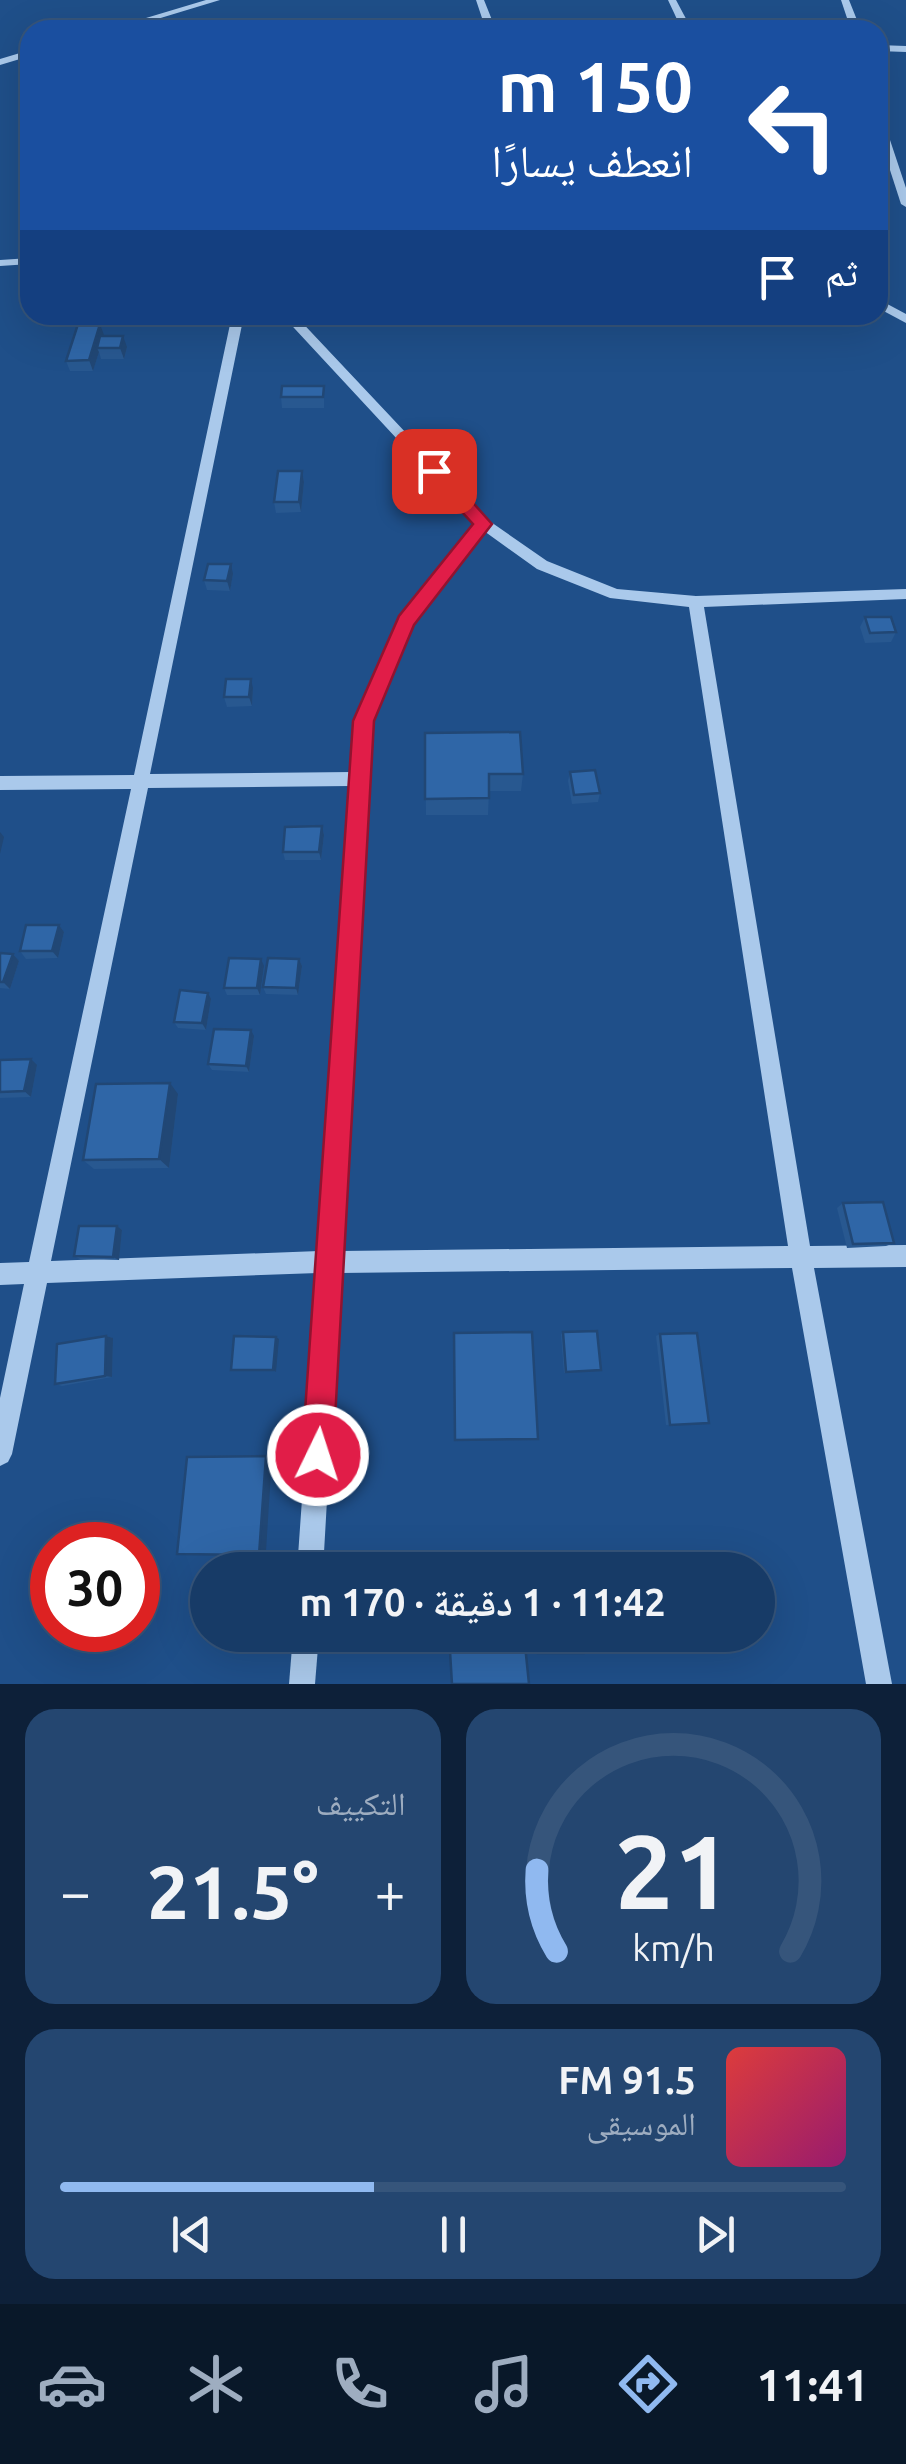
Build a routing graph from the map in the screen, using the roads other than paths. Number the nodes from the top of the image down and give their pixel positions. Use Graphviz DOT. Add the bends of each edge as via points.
graph roads {
  1 [pos="216,0"];
  2 [pos="146,20"];
  3 [pos="888,149"];
  4 [pos="906,204"];
  5 [pos="236,325"];
  6 [pos="297,325"];
  7 [pos="483,524"];
  8 [pos="906,594"];
  9 [pos="696,602"];
  10 [pos="360,779"];
  11 [pos="0,783"];
  12 [pos="139,783"];
  13 [pos="906,1256"];
  14 [pos="801,1257"];
  15 [pos="330,1262"];
  16 [pos="0,1274"];
  17 [pos="36,1274"];
  18 [pos="0,1454"];
  19 [pos="311,1552"];
  20 [pos="305,1652"];
  21 [pos="302,1684"];
  22 [pos="879,1684"];
  1 -- 2 [label="street"];
  3 -- 4 [label="street"];
  5 -- 12 [label="street"];
  6 -- 7 [label="street"];
  7 -- 9 [label="street" via="542,564 615,594"];
  7 -- 10 [label="street" via="406,622 364,721"];
  8 -- 9 [label="street"];
  9 -- 14 [label="street"];
  10 -- 12 [label="street"];
  10 -- 15 [label="street"];
  11 -- 12 [label="street"];
  12 -- 17 [label="street"];
  13 -- 14 [label="street"];
  14 -- 15 [label="street"];
  14 -- 22 [label="street"];
  15 -- 17 [label="street"];
  15 -- 19 [label="street"];
  16 -- 17 [label="street"];
  17 -- 18 [label="street"];
  20 -- 21 [label="street"];
}
